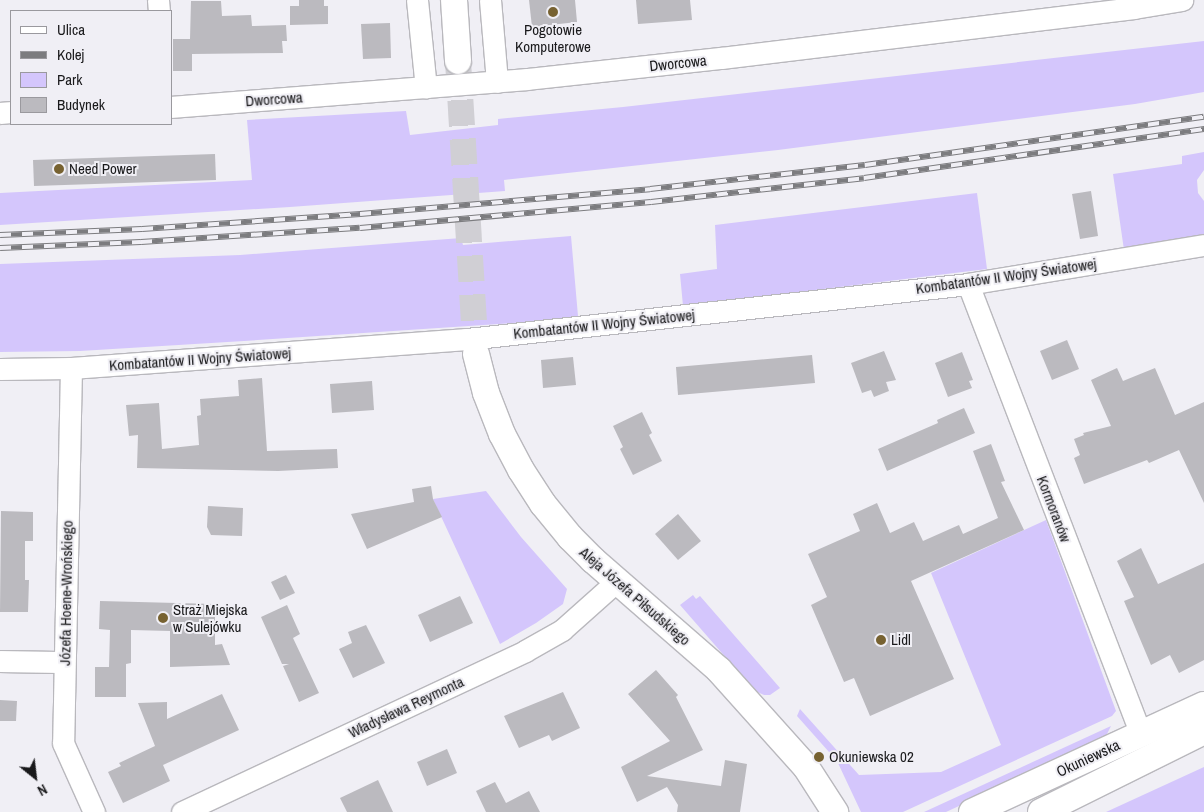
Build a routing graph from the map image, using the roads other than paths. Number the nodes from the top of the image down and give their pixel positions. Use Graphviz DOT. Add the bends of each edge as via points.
graph roads {
  1 [pos="418,0"];
  2 [pos="454,0"];
  3 [pos="490,0"];
  4 [pos="1182,0"];
  5 [pos="458,61"];
  6 [pos="497,82"];
  7 [pos="426,88"];
  8 [pos="172,107"];
  9 [pos="1204,245"];
  10 [pos="968,284"];
  11 [pos="476,354"];
  12 [pos="71,368"];
  13 [pos="0,369"];
  14 [pos="617,581"];
  15 [pos="0,660"];
  16 [pos="64,662"];
  17 [pos="1204,705"];
  18 [pos="1204,731"];
  19 [pos="1141,734"];
  20 [pos="94,812"];
  21 [pos="182,812"];
  22 [pos="835,812"];
  23 [pos="972,812"];
  24 [pos="1041,812"];
  1 -- 7 [label="street"];
  2 -- 5 [label="main road"];
  3 -- 6 [label="street"];
  4 -- 6 [label="street, Dworcowa" via="731,57"];
  6 -- 7 [label="street, Dworcowa"];
  7 -- 8 [label="street, Dworcowa"];
  9 -- 10 [label="street, Kombatantów II Wojny Światowej"];
  10 -- 12 [label="street, Kombatantów II Wojny Światowej" via="467,339"];
  10 -- 19 [label="street, Kormoranów"];
  11 -- 14 [label="main road, Aleja Józefa Piłsudskiego" via="486,393 520,470 570,537"];
  12 -- 13 [label="street, Kombatantów II Wojny Światowej"];
  12 -- 16 [label="street, Józefa Hoene-Wrońskiego"];
  14 -- 21 [label="street, Władysława Reymonta" via="562,630 524,651"];
  14 -- 22 [label="main road, Aleja Józefa Piłsudskiego" via="719,670 806,767"];
  15 -- 16 [label="street"];
  16 -- 20 [label="street, Józefa Hoene-Wrońskiego" via="63,744"];
  17 -- 19 [label="main road, Okuniewska"];
  18 -- 24 [label="main road, Okuniewska"];
  19 -- 23 [label="main road, Okuniewska"];
}
